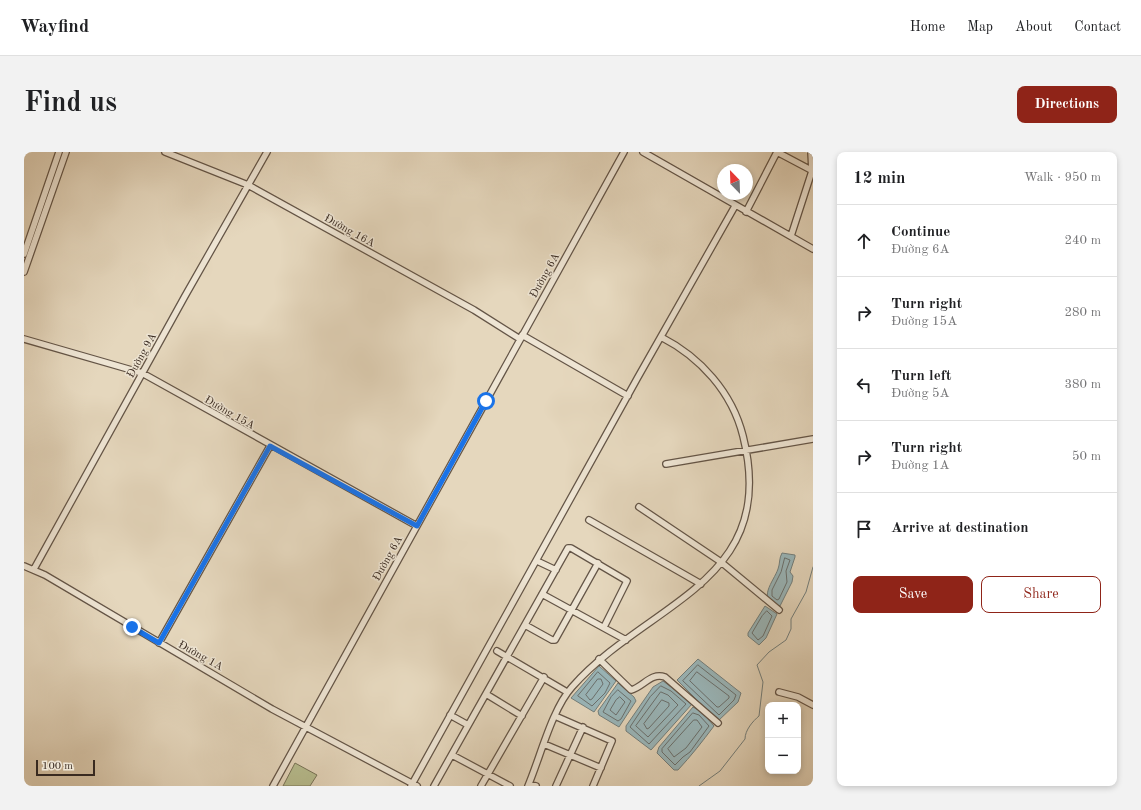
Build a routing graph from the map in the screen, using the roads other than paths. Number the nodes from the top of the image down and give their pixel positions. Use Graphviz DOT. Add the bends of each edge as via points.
graph roads {
  1 [pos="59,152"];
  2 [pos="66,152"];
  3 [pos="165,152"];
  4 [pos="267,152"];
  5 [pos="624,152"];
  6 [pos="643,152"];
  7 [pos="777,152"];
  8 [pos="811,152"];
  9 [pos="812,171"];
  10 [pos="248,185"];
  11 [pos="735,206"];
  12 [pos="746,212"];
  13 [pos="791,236"];
  14 [pos="813,249"];
  15 [pos="24,254"];
  16 [pos="24,272"];
  17 [pos="521,337"];
  18 [pos="661,337"];
  19 [pos="24,339"];
  20 [pos="142,373"];
  21 [pos="628,396"];
  22 [pos="813,439"];
  23 [pos="270,446"];
  24 [pos="747,450"];
  25 [pos="666,464"];
  26 [pos="639,507"];
  27 [pos="590,520"];
  28 [pos="417,526"];
  29 [pos="537,561"];
  30 [pos="721,562"];
  31 [pos="598,563"];
  32 [pos="24,566"];
  33 [pos="34,569"];
  34 [pos="556,570"];
  35 [pos="701,584"];
  36 [pos="542,594"];
  37 [pos="572,610"];
  38 [pos="779,610"];
  39 [pos="525,625"];
  40 [pos="604,627"];
  41 [pos="626,640"];
  42 [pos="159,643"];
  43 [pos="497,651"];
  44 [pos="507,656"];
  45 [pos="598,659"];
  46 [pos="544,677"];
  47 [pos="567,692"];
  48 [pos="779,692"];
  49 [pos="486,694"];
  50 [pos="813,705"];
  51 [pos="450,715"];
  52 [pos="522,716"];
  53 [pos="555,716"];
  54 [pos="718,723"];
  55 [pos="468,725"];
  56 [pos="305,727"];
  57 [pos="583,727"];
  58 [pos="544,744"];
  59 [pos="570,755"];
  60 [pos="452,756"];
  61 [pos="600,768"];
  62 [pos="488,775"];
  63 [pos="414,785"];
  64 [pos="529,785"];
  65 [pos="273,786"];
  66 [pos="434,786"];
  67 [pos="481,786"];
  68 [pos="510,786"];
  69 [pos="536,786"];
  70 [pos="556,786"];
  71 [pos="592,786"];
  1 -- 15 [label="street"];
  2 -- 16 [label="street"];
  3 -- 10 [label="street, Đường 16A"];
  4 -- 10 [label="street, Đường 9A"];
  5 -- 17 [label="street, Đường 6A"];
  6 -- 11 [label="street"];
  7 -- 9 [label="street"];
  7 -- 12 [label="street"];
  8 -- 9 [label="street"];
  9 -- 13 [label="street"];
  10 -- 17 [label="street, Đường 16A"];
  10 -- 20 [label="street, Đường 9A"];
  11 -- 12 [label="street"];
  11 -- 18 [label="street"];
  12 -- 13 [label="street"];
  13 -- 14 [label="street"];
  17 -- 21 [label="street, Đường 16A"];
  17 -- 28 [label="street, Đường 6A"];
  18 -- 21 [label="street"];
  18 -- 24 [label="street" via="685,351 710,373 724,391 734,410"];
  19 -- 20 [label="street, Đường 15A"];
  20 -- 23 [label="street, Đường 15A"];
  20 -- 33 [label="street, Đường 9A"];
  21 -- 29 [label="street"];
  22 -- 24 [label="street"];
  23 -- 28 [label="street, Đường 15A"];
  23 -- 42 [label="street"];
  24 -- 25 [label="street"];
  24 -- 30 [label="street" via="751,478 749,506 736,540"];
  26 -- 30 [label="street"];
  27 -- 35 [label="street"];
  28 -- 56 [label="street, Đường 6A"];
  29 -- 34 [label="street"];
  29 -- 51 [label="street"];
  30 -- 35 [label="street"];
  30 -- 38 [label="street"];
  31 -- 34 [label="street" via="568,548"];
  31 -- 37 [label="street"];
  31 -- 40 [label="street" via="627,580"];
  32 -- 33 [label="street, Đường 1A"];
  33 -- 42 [label="street, Đường 1A"];
  34 -- 36 [label="street"];
  35 -- 41 [label="street"];
  36 -- 37 [label="street"];
  36 -- 39 [label="street"];
  37 -- 39 [label="street" via="554,640"];
  37 -- 40 [label="street"];
  39 -- 44 [label="street"];
  40 -- 41 [label="street"];
  41 -- 45 [label="street"];
  42 -- 56 [label="street, Đường 1A"];
  43 -- 44 [label="street"];
  44 -- 46 [label="street"];
  44 -- 49 [label="street"];
  45 -- 47 [label="street"];
  45 -- 54 [label="street" via="631,690 648,679 660,675 665,677"];
  46 -- 47 [label="street"];
  46 -- 52 [label="street"];
  47 -- 53 [label="street"];
  48 -- 50 [label="street" via="798,697"];
  49 -- 52 [label="street"];
  49 -- 55 [label="street"];
  51 -- 55 [label="street"];
  51 -- 63 [label="street"];
  52 -- 62 [label="street"];
  53 -- 57 [label="street"];
  53 -- 58 [label="street"];
  55 -- 60 [label="street"];
  56 -- 63 [label="street, Đường 1A"];
  56 -- 65 [label="street, Đường 6A"];
  57 -- 59 [label="street"];
  57 -- 61 [label="street" via="612,741"];
  58 -- 59 [label="street"];
  58 -- 64 [label="street"];
  59 -- 61 [label="street"];
  59 -- 70 [label="street"];
  60 -- 62 [label="street"];
  60 -- 66 [label="street"];
  61 -- 71 [label="street"];
  62 -- 67 [label="street"];
  62 -- 68 [label="street"];
  64 -- 69 [label="street"];
}
